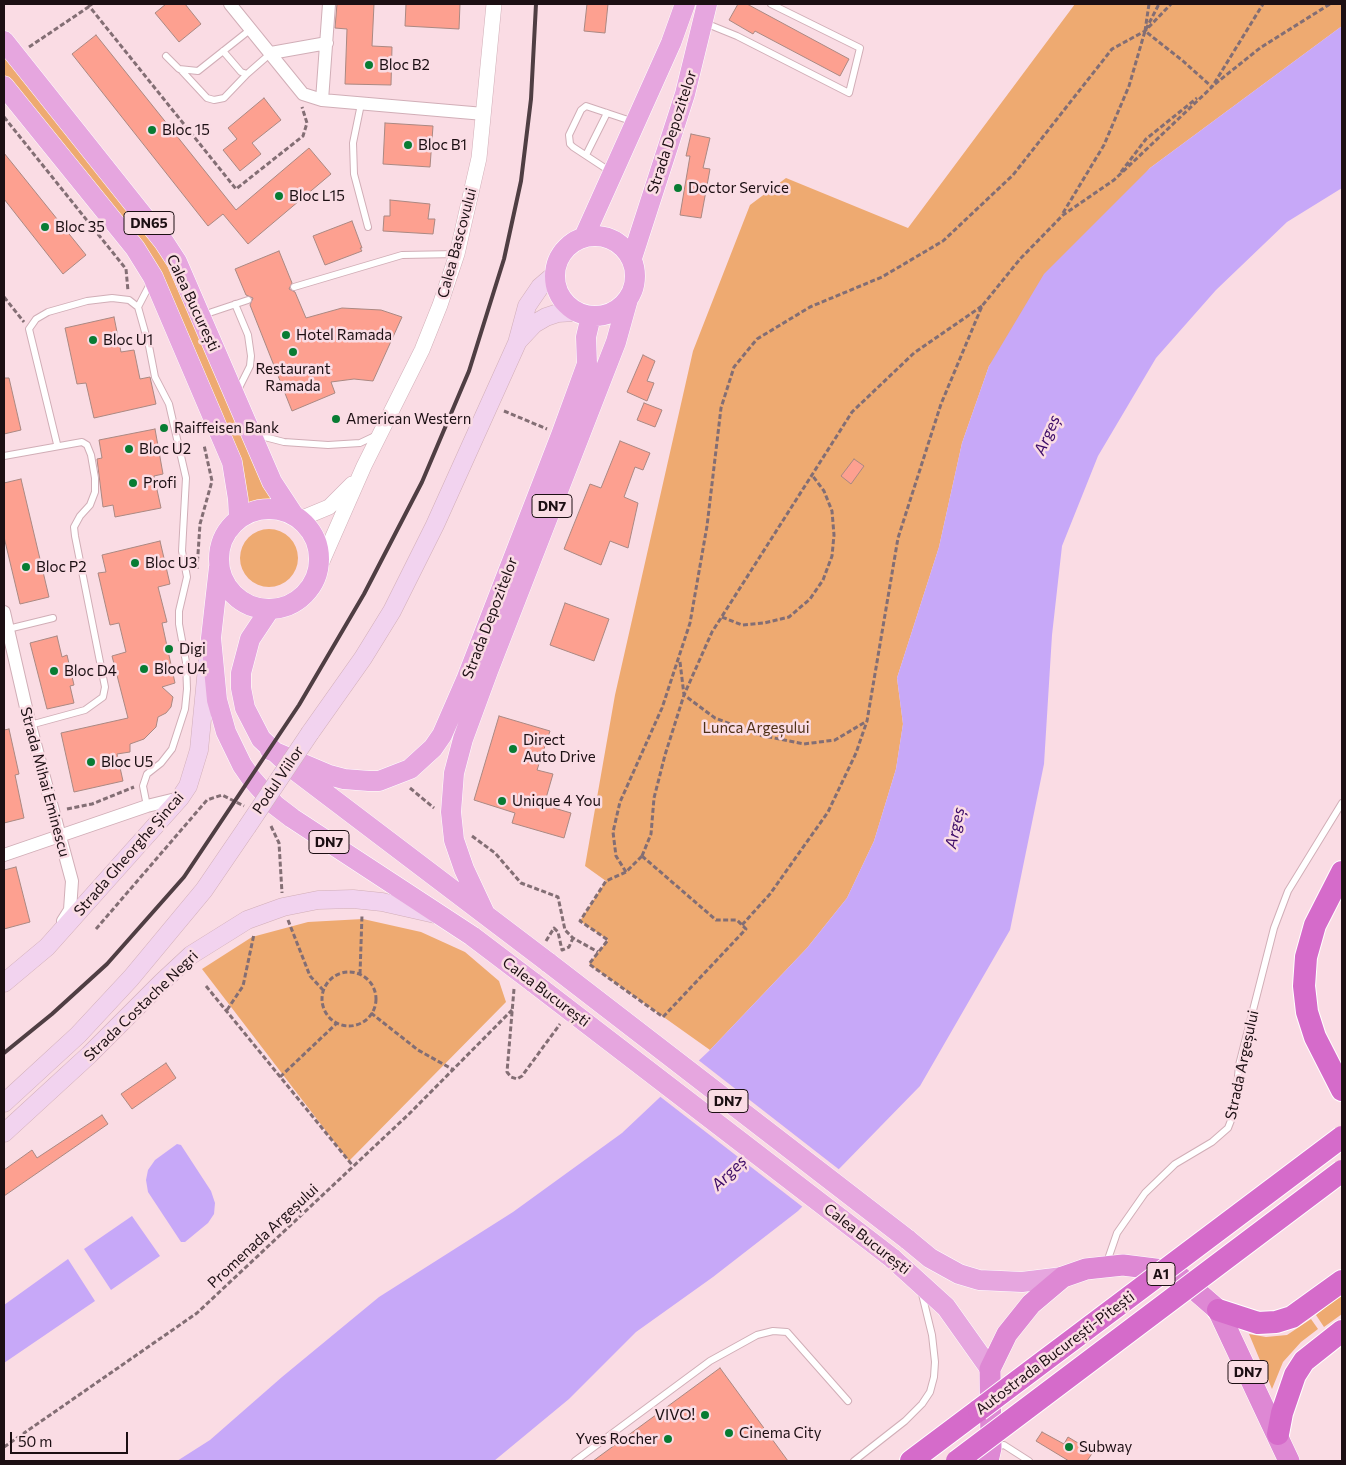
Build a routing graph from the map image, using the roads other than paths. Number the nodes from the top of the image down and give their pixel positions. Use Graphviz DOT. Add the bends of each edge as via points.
graph roads {
  1 [pos="230,4"];
  2 [pos="329,4"];
  3 [pos="494,4"];
  4 [pos="685,4"];
  5 [pos="771,4"];
  6 [pos="705,13"];
  7 [pos="251,29"];
  8 [pos="327,43"];
  9 [pos="10,48"];
  10 [pos="224,51"];
  11 [pos="271,54"];
  12 [pos="166,56"];
  13 [pos="179,69"];
  14 [pos="247,74"];
  15 [pos="4,86"];
  16 [pos="322,100"];
  17 [pos="361,104"];
  18 [pos="607,113"];
  19 [pos="484,114"];
  20 [pos="635,123"];
  21 [pos="586,155"];
  22 [pos="613,172"];
  23 [pos="368,227"];
  24 [pos="584,237"];
  25 [pos="457,254"];
  26 [pos="632,258"];
  27 [pos="554,276"];
  28 [pos="153,277"];
  29 [pos="294,287"];
  30 [pos="628,299"];
  31 [pos="248,300"];
  32 [pos="236,304"];
  33 [pos="138,307"];
  34 [pos="583,314"];
  35 [pos="202,316"];
  36 [pos="516,343"];
  37 [pos="235,396"];
  38 [pos="250,433"];
  39 [pos="380,434"];
  40 [pos="57,444"];
  41 [pos="4,456"];
  42 [pos="364,466"];
  43 [pos="296,517"];
  44 [pos="239,518"];
  45 [pos="219,567"];
  46 [pos="317,573"];
  47 [pos="270,609"];
  48 [pos="4,612"];
  49 [pos="52,618"];
  50 [pos="8,629"];
  51 [pos="211,638"];
  52 [pos="30,725"];
  53 [pos="270,750"];
  54 [pos="180,798"];
  55 [pos="1342,803"];
  56 [pos="147,806"];
  57 [pos="246,827"];
  58 [pos="59,837"];
  59 [pos="4,855"];
  60 [pos="1342,872"];
  61 [pos="1342,899"];
  62 [pos="485,914"];
  63 [pos="442,916"];
  64 [pos="47,947"];
  65 [pos="4,983"];
  66 [pos="1342,1063"];
  67 [pos="1342,1090"];
  68 [pos="4,1103"];
  69 [pos="4,1132"];
  70 [pos="1342,1137"];
  71 [pos="1342,1171"];
  72 [pos="1106,1266"];
  73 [pos="1063,1277"];
  74 [pos="917,1279"];
  75 [pos="1342,1281"];
  76 [pos="1218,1310"];
  77 [pos="1342,1331"];
  78 [pos="990,1369"];
  79 [pos="848,1401"];
  80 [pos="1278,1434"];
  81 [pos="989,1454"];
  82 [pos="575,1461"];
  83 [pos="854,1461"];
  84 [pos="911,1461"];
  85 [pos="957,1461"];
  86 [pos="1029,1461"];
  87 [pos="1289,1461"];
  1 -- 7 [label="street"];
  2 -- 8 [label="street"];
  3 -- 19 [label="street, Calea Bascovului"];
  4 -- 20 [label="main road, Strada Depozitelor" via="671,44"];
  5 -- 6 [label="lane" via="860,48 849,93 737,36"];
  6 -- 26 [label="main road, Strada Depozitelor / DN7" via="685,94"];
  7 -- 10 [label="lane"];
  7 -- 11 [label="street"];
  8 -- 11 [label="street"];
  8 -- 16 [label="street"];
  9 -- 35 [label="main road, Calea București / DN65" via="164,242"];
  10 -- 13 [label="lane" via="198,71"];
  10 -- 14 [label="lane" via="241,72"];
  11 -- 14 [label="lane"];
  11 -- 16 [label="street" via="303,94"];
  12 -- 13 [label="lane"];
  13 -- 14 [label="lane" via="206,98 214,100 224,98"];
  15 -- 28 [label="main road, Calea București / DN65" via="135,248"];
  16 -- 17 [label="street"];
  17 -- 19 [label="street"];
  17 -- 23 [label="lane" via="354,143 354,174"];
  18 -- 20 [label="lane"];
  18 -- 21 [label="lane"];
  18 -- 21 [label="lane" via="586,106 581,110 569,136 570,144"];
  19 -- 25 [label="street, Calea Bascovului" via="472,196"];
  20 -- 22 [label="main road, Strada Depozitelor"];
  21 -- 22 [label="lane"];
  22 -- 24 [label="main road, Strada Depozitelor"];
  24 -- 26 [label="main road" via="606,237 616,241"];
  24 -- 27 [label="main road" via="563,251"];
  25 -- 29 [label="lane" via="402,255"];
  25 -- 39 [label="street, Calea Bascovului" via="422,350"];
  26 -- 30 [label="main road, DN7" via="635,279"];
  27 -- 34 [label="main road" via="560,296"];
  27 -- 36 [label="main road" via="532,298"];
  28 -- 33 [label="lane"];
  28 -- 44 [label="main road, Calea București / DN65" via="232,462"];
  30 -- 34 [label="main road" via="612,313"];
  30 -- 62 [label="main road, Strada Depozitelor / DN7" via="616,342 488,671 454,773 451,812 454,840"];
  31 -- 32 [label="lane"];
  32 -- 35 [label="lane"];
  32 -- 37 [label="lane" via="248,335 251,356 250,366"];
  33 -- 40 [label="lane" via="129,300 87,301 48,312 36,319 29,329"];
  33 -- 56 [label="lane" via="152,367 169,404 186,478 182,551 187,577 179,618 186,662 185,709 172,749 147,774 143,795"];
  34 -- 36 [label="main road" via="558,313 546,317 534,324"];
  34 -- 53 [label="main road, Strada Depozitelor / DN7" via="587,364 466,680 433,748 410,769 379,781 329,775"];
  35 -- 37 [label="main road, Calea București / DN65"];
  36 -- 57 [label="main road, Podul Viilor, bridge" via="435,525 392,611"];
  37 -- 38 [label="main road, Calea București / DN65"];
  38 -- 39 [label="lane" via="284,442 328,445 360,442"];
  38 -- 43 [label="main road, Calea București / DN65" via="272,482"];
  39 -- 42 [label="street, Calea Bascovului"];
  40 -- 41 [label="lane"];
  40 -- 52 [label="lane" via="82,442 87,445 91,456 95,492 90,506 74,527 105,687 103,697 86,710"];
  42 -- 43 [label="street, Calea Bascovului" via="340,498 329,507"];
  42 -- 46 [label="street, Calea Bascovului"];
  43 -- 44 [label="main road" via="266,508"];
  43 -- 46 [label="main road" via="308,526 317,544"];
  44 -- 45 [label="main road, DN7" via="222,540"];
  45 -- 47 [label="main road" via="225,584 237,598 252,607"];
  45 -- 51 [label="main road, Calea București / DN7"];
  46 -- 47 [label="main road" via="303,596 288,605"];
  47 -- 53 [label="main road, Calea București / DN7" via="250,639 241,673 241,688 252,725"];
  48 -- 50 [label="street, Strada Mihai Eminescu"];
  49 -- 50 [label="lane"];
  50 -- 52 [label="street, Strada Mihai Eminescu"];
  51 -- 54 [label="main road, Strada Gheorghe Șincai" via="199,750 188,786"];
  51 -- 63 [label="main road, Calea București / DN7" via="221,718 239,759 259,788 292,818"];
  52 -- 58 [label="street, Strada Mihai Eminescu"];
  53 -- 62 [label="main road, Calea București / DN7"];
  54 -- 56 [label="street"];
  54 -- 64 [label="main road, Strada Gheorghe Șincai"];
  55 -- 72 [label="lane, Strada Argeșului" via="1288,891 1274,928 1239,1065 1235,1110 1228,1128 1212,1142 1175,1164 1145,1193 1117,1233"];
  56 -- 58 [label="street"];
  57 -- 68 [label="main road, Strada Costache Negri" via="204,890 131,978 78,1035"];
  58 -- 59 [label="street"];
  58 -- 64 [label="street, Strada Mihai Eminescu" via="72,881 72,895 70,910"];
  60 -- 67 [label="highway" via="1315,925 1304,979 1310,1024"];
  61 -- 66 [label="highway" via="1323,944 1318,988 1324,1023"];
  62 -- 73 [label="main road, Calea București / DN7, bridge" via="546,954 930,1258 958,1274 979,1280 1022,1282"];
  63 -- 69 [label="main road, Strada Costache Negri" via="353,899 318,900 283,907 247,920 191,955 89,1055"];
  63 -- 74 [label="main road, Calea București / DN7, bridge"];
  64 -- 65 [label="main road, Strada Gheorghe Șincai"];
  70 -- 84 [label="highway, Autostrada București-Pitești / A1, bridge"];
  71 -- 85 [label="highway, Autostrada București-Pitești / A1, bridge"];
  72 -- 73 [label="highway, DN7"];
  72 -- 76 [label="highway, DN7" via="1143,1266 1179,1276"];
  73 -- 78 [label="highway, DN7" via="1025,1312 1007,1334"];
  74 -- 78 [label="main road, Calea București / DN7" via="946,1307"];
  74 -- 83 [label="lane" via="932,1335 934,1377 930,1392 905,1421"];
  75 -- 76 [label="highway" via="1292,1317 1276,1322 1258,1323"];
  76 -- 80 [label="highway, DN7"];
  77 -- 80 [label="highway" via="1304,1362 1295,1375"];
  78 -- 81 [label="highway, DN7"];
  79 -- 82 [label="lane" via="787,1332 773,1330 710,1360"];
  80 -- 87 [label="highway, DN7"];
  81 -- 86 [label="lane" via="1004,1445"];
}
